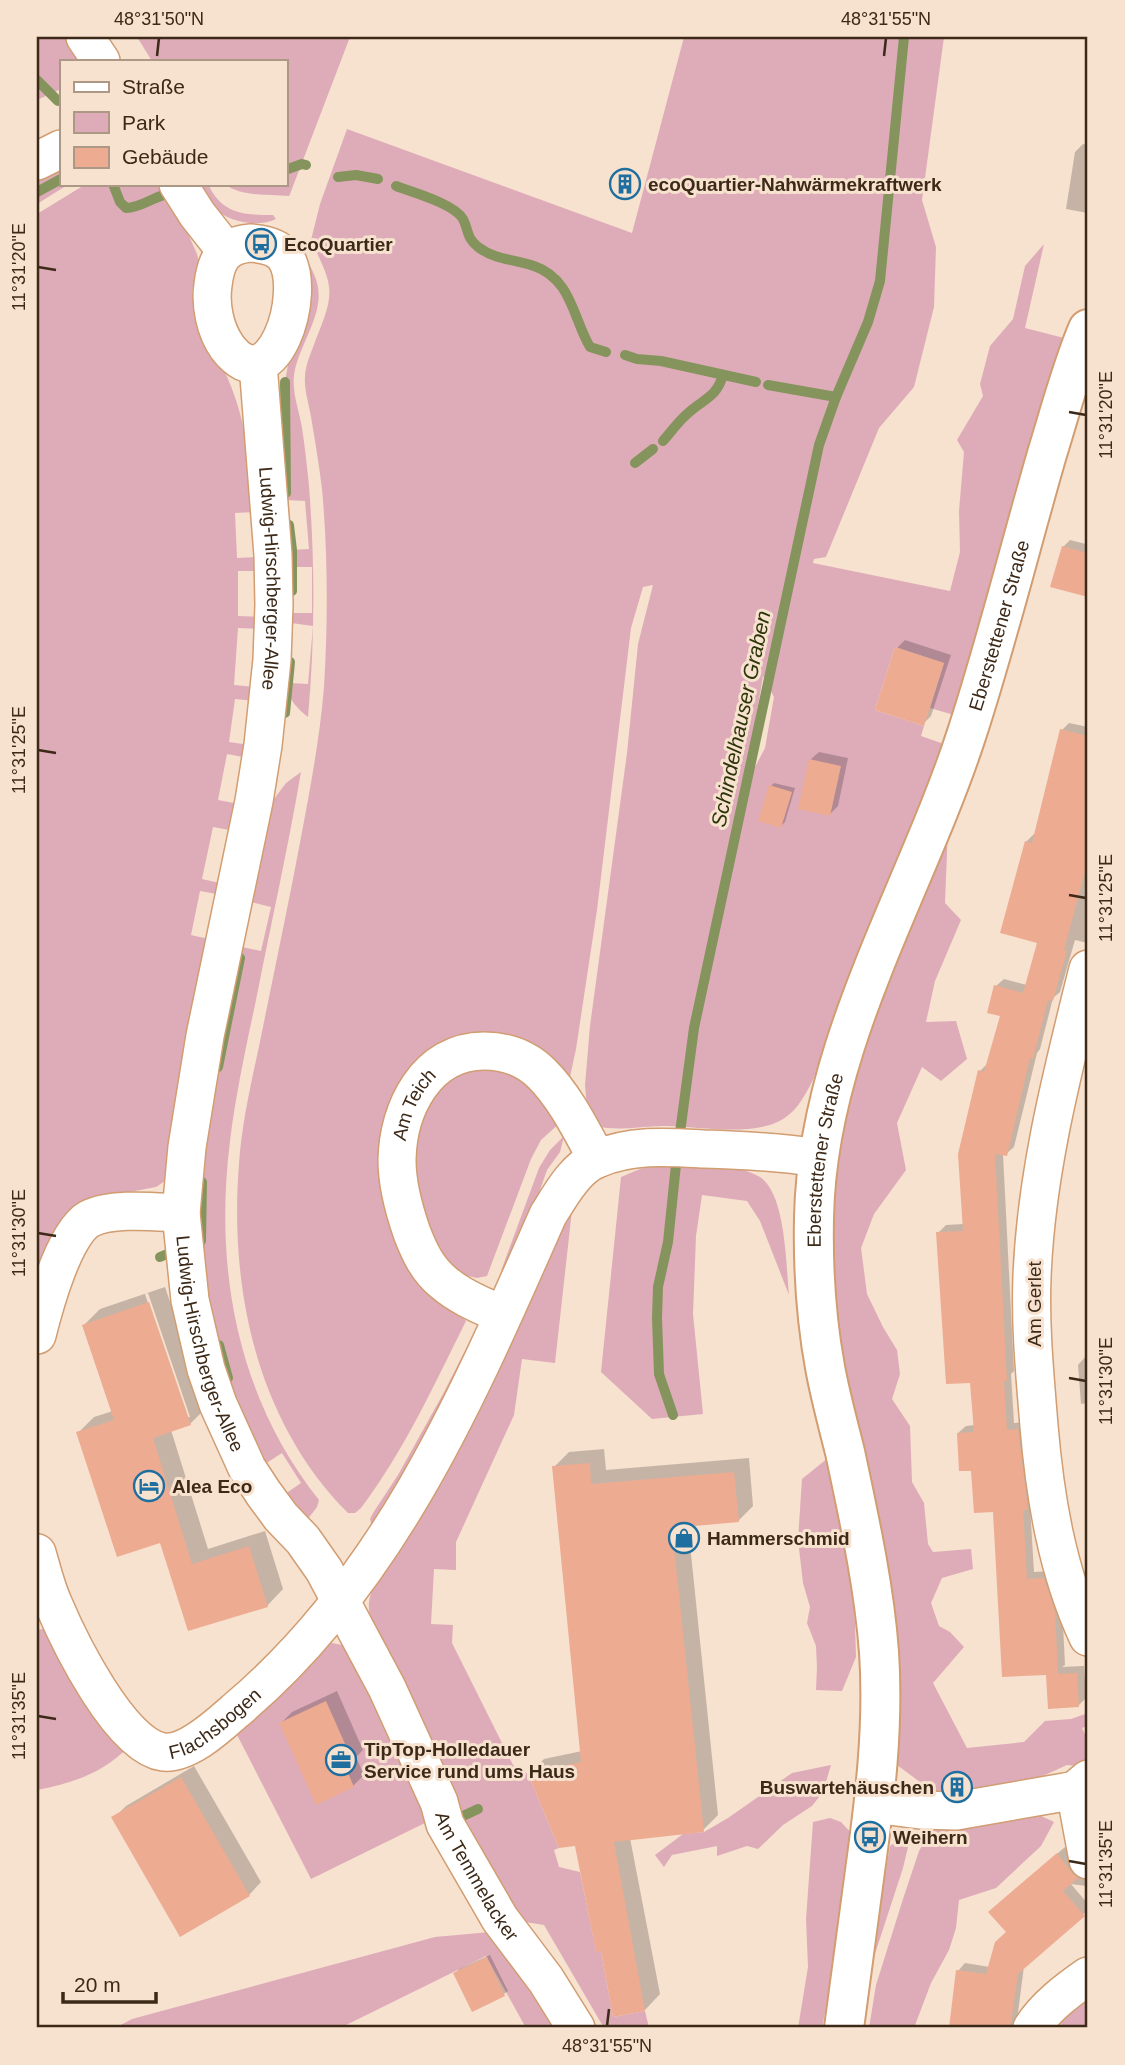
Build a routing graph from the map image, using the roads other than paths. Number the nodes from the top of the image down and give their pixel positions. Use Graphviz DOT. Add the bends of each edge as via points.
graph roads {
  1 [pos="85,37"];
  2 [pos="100,60"];
  3 [pos="60,150"];
  4 [pos="37,161"];
  5 [pos="179,186"];
  6 [pos="226,251"];
  7 [pos="1088,329"];
  8 [pos="257,364"];
  9 [pos="1088,969"];
  10 [pos="818,1158"];
  11 [pos="597,1159"];
  12 [pos="181,1213"];
  13 [pos="503,1315"];
  14 [pos="37,1335"];
  15 [pos="37,1553"];
  16 [pos="341,1602"];
  17 [pos="1088,1637"];
  18 [pos="1081,1784"];
  19 [pos="874,1804"];
  20 [pos="1088,1860"];
  21 [pos="1088,1976"];
  22 [pos="576,2028"];
  23 [pos="844,2028"];
  24 [pos="1032,2028"];
  1 -- 2 [label="street"];
  3 -- 4 [label="street"];
  5 -- 6 [label="street"];
  6 -- 8 [label="street" via="213,285 214,316 233,354"];
  6 -- 8 [label="street" via="241,244 261,244 279,251 288,264 292,288 289,316 272,354"];
  7 -- 10 [label="main road, Eberstettener Straße" via="1064,396 966,736 856,1015"];
  8 -- 12 [label="street, Ludwig-Hirschberger-Allee" via="273,555 272,660 254,801 195,1091"];
  9 -- 17 [label="street, Am Gerlet" via="1049,1136 1031,1314 1044,1480 1060,1557"];
  10 -- 11 [label="street" via="678,1147 631,1150"];
  10 -- 19 [label="main road, Eberstettener Straße" via="816,1297 825,1369 862,1533 879,1654"];
  11 -- 13 [label="street" via="575,1178 548,1215"];
  11 -- 13 [label="street, Am Teich" via="542,1073 510,1054 460,1054 427,1074 416,1091 399,1137 397,1163 404,1209 419,1251 442,1281"];
  12 -- 14 [label="street" via="104,1214 79,1227 55,1276"];
  12 -- 16 [label="street, Ludwig-Hirschberger-Allee" via="190,1300 218,1404 247,1468 314,1554"];
  13 -- 16 [label="street" via="460,1410 417,1488"];
  15 -- 16 [label="street, Flachsbogen" via="53,1604 96,1686 122,1724 160,1752 191,1745 229,1716 292,1659"];
  16 -- 22 [label="street, Am Temmelacker" via="387,1688 445,1824 500,1919"];
  18 -- 19 [label="street" via="1046,1796 956,1811"];
  18 -- 20 [label="street"];
  19 -- 23 [label="main road, Eberstettener Straße"];
  21 -- 24 [label="street" via="1043,2013"];
}
